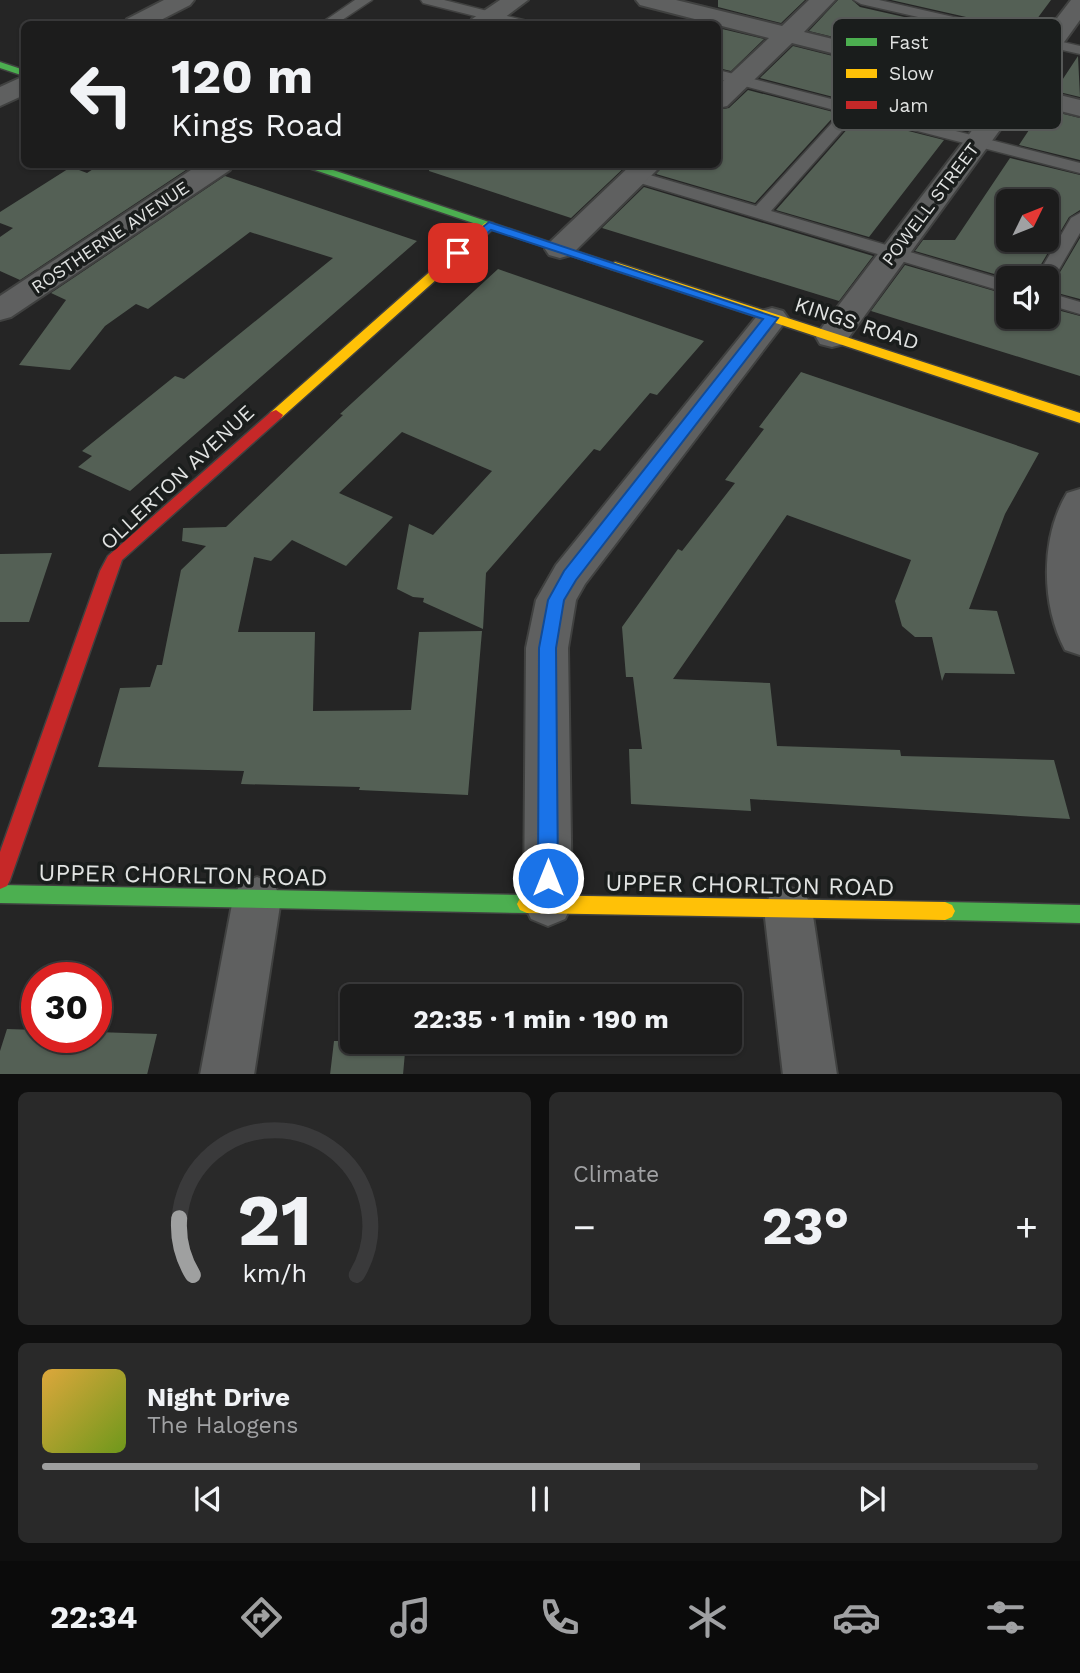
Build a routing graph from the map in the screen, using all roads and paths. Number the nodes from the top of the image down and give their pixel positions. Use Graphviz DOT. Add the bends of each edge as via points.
graph roads {
  1 [pos="182,0"];
  2 [pos="365,0"];
  3 [pos="428,0"];
  4 [pos="516,0"];
  5 [pos="648,0"];
  6 [pos="823,0"];
  7 [pos="861,0"];
  8 [pos="1080,4"];
  9 [pos="959,18"];
  10 [pos="486,20"];
  11 [pos="150,21"];
  12 [pos="332,21"];
  13 [pos="1062,28"];
  14 [pos="786,34"];
  15 [pos="832,46"];
  16 [pos="1062,46"];
  17 [pos="1080,50"];
  18 [pos="0,65"];
  19 [pos="21,73"];
  20 [pos="728,77"];
  21 [pos="21,86"];
  22 [pos="721,93"];
  23 [pos="0,98"];
  24 [pos="1062,103"];
  25 [pos="832,104"];
  26 [pos="1080,107"];
  27 [pos="834,130"];
  28 [pos="934,130"];
  29 [pos="985,130"];
  30 [pos="977,141"];
  31 [pos="214,168"];
  32 [pos="314,168"];
  33 [pos="1080,168"];
  34 [pos="642,170"];
  35 [pos="760,213"];
  36 [pos="1080,218"];
  37 [pos="489,226"];
  38 [pos="560,249"];
  39 [pos="894,253"];
  40 [pos="1052,266"];
  41 [pos="996,283"];
  42 [pos="1059,302"];
  43 [pos="1080,308"];
  44 [pos="0,310"];
  45 [pos="772,318"];
  46 [pos="832,337"];
  47 [pos="1080,418"];
  48 [pos="1080,502"];
  49 [pos="1080,639"];
  50 [pos="0,880"];
  51 [pos="0,894"];
  52 [pos="257,899"];
  53 [pos="548,904"];
  54 [pos="788,909"];
  55 [pos="1080,914"];
  56 [pos="227,1074"];
  57 [pos="810,1074"];
  1 -- 11 [label="street"];
  2 -- 12 [label="lane"];
  3 -- 10 [label="lane"];
  4 -- 10 [label="street"];
  5 -- 14 [label="street"];
  6 -- 14 [label="street"];
  7 -- 9 [label="lane"];
  8 -- 13 [label="street, POWELL STREET"];
  14 -- 15 [label="street"];
  14 -- 20 [label="street"];
  16 -- 17 [label="lane"];
  18 -- 19 [label="street"];
  20 -- 22 [label="street"];
  20 -- 25 [label="lane"];
  21 -- 23 [label="street"];
  24 -- 26 [label="street"];
  27 -- 35 [label="lane"];
  28 -- 30 [label="lane"];
  29 -- 30 [label="street, POWELL STREET"];
  30 -- 33 [label="lane"];
  30 -- 39 [label="street, POWELL STREET"];
  31 -- 44 [label="street, ROSTHERNE AVENUE"];
  32 -- 37 [label="street, KINGS ROAD"];
  34 -- 35 [label="lane"];
  34 -- 38 [label="street"];
  35 -- 39 [label="lane"];
  36 -- 40 [label="lane"];
  37 -- 38 [label="street, KINGS ROAD"];
  37 -- 50 [label="street, OLLERTON AVENUE" via="116,556"];
  38 -- 45 [label="street, KINGS ROAD"];
  39 -- 41 [label="lane"];
  39 -- 46 [label="street, POWELL STREET"];
  42 -- 43 [label="lane"];
  45 -- 46 [label="street, KINGS ROAD"];
  45 -- 53 [label="street" via="556,600 547,648"];
  46 -- 47 [label="street, KINGS ROAD"];
  48 -- 49 [label="street" via="1070,526 1065,565 1070,609"];
  51 -- 52 [label="street, UPPER CHORLTON ROAD"];
  52 -- 53 [label="street, UPPER CHORLTON ROAD"];
  52 -- 56 [label="street"];
  53 -- 54 [label="street, UPPER CHORLTON ROAD"];
  54 -- 55 [label="street, UPPER CHORLTON ROAD"];
  54 -- 57 [label="street"];
}
